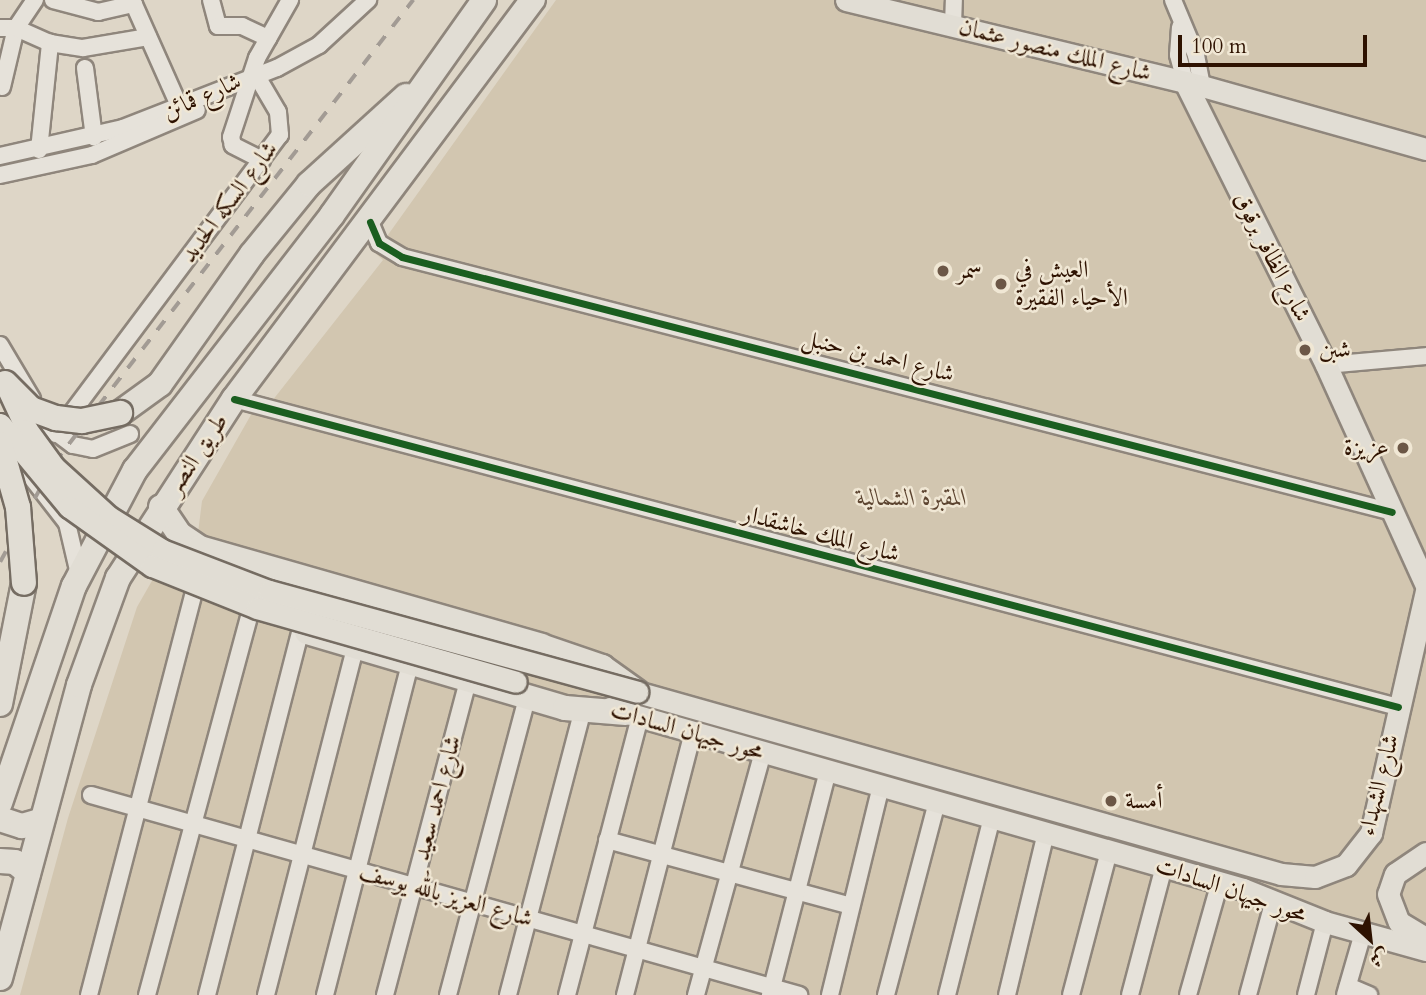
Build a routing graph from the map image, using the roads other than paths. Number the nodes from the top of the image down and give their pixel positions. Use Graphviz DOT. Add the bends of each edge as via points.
graph roads {
  1 [pos="34,0"];
  2 [pos="53,0"];
  3 [pos="211,0"];
  4 [pos="290,0"];
  5 [pos="368,0"];
  6 [pos="484,0"];
  7 [pos="533,0"];
  8 [pos="846,0"];
  9 [pos="954,0"];
  10 [pos="1173,0"];
  11 [pos="133,2"];
  12 [pos="953,25"];
  13 [pos="8,28"];
  14 [pos="148,37"];
  15 [pos="268,38"];
  16 [pos="456,41"];
  17 [pos="50,43"];
  18 [pos="504,44"];
  19 [pos="85,68"];
  20 [pos="255,73"];
  21 [pos="431,75"];
  22 [pos="1194,84"];
  23 [pos="2,87"];
  24 [pos="180,108"];
  25 [pos="94,137"];
  26 [pos="1426,149"];
  27 [pos="39,150"];
  28 [pos="0,156"];
  29 [pos="262,160"];
  30 [pos="0,174"];
  31 [pos="370,222"];
  32 [pos="0,345"];
  33 [pos="1426,356"];
  34 [pos="1326,365"];
  35 [pos="2,378"];
  36 [pos="234,399"];
  37 [pos="0,424"];
  38 [pos="56,434"];
  39 [pos="130,434"];
  40 [pos="0,437"];
  41 [pos="0,444"];
  42 [pos="161,507"];
  43 [pos="1392,512"];
  44 [pos="193,544"];
  45 [pos="79,576"];
  46 [pos="117,579"];
  47 [pos="182,587"];
  48 [pos="1426,588"];
  49 [pos="250,612"];
  50 [pos="301,630"];
  51 [pos="355,648"];
  52 [pos="1426,662"];
  53 [pos="410,664"];
  54 [pos="468,681"];
  55 [pos="527,698"];
  56 [pos="0,704"];
  57 [pos="1398,706"];
  58 [pos="634,707"];
  59 [pos="582,712"];
  60 [pos="693,732"];
  61 [pos="763,752"];
  62 [pos="828,771"];
  63 [pos="881,786"];
  64 [pos="92,795"];
  65 [pos="937,802"];
  66 [pos="0,803"];
  67 [pos="136,808"];
  68 [pos="992,817"];
  69 [pos="0,819"];
  70 [pos="40,821"];
  71 [pos="192,823"];
  72 [pos="1046,833"];
  73 [pos="246,839"];
  74 [pos="607,840"];
  75 [pos="1110,851"];
  76 [pos="1426,853"];
  77 [pos="304,855"];
  78 [pos="660,856"];
  79 [pos="0,861"];
  80 [pos="1164,866"];
  81 [pos="358,870"];
  82 [pos="729,872"];
  83 [pos="28,873"];
  84 [pos="1281,874"];
  85 [pos="1220,882"];
  86 [pos="414,886"];
  87 [pos="798,890"];
  88 [pos="1274,900"];
  89 [pos="473,903"];
  90 [pos="851,906"];
  91 [pos="528,918"];
  92 [pos="1325,922"];
  93 [pos="1363,933"];
  94 [pos="583,934"];
  95 [pos="1426,939"];
  96 [pos="637,949"];
  97 [pos="1426,950"];
  98 [pos="703,968"];
  99 [pos="0,978"];
  100 [pos="771,991"];
  101 [pos="1347,991"];
  102 [pos="89,995"];
  103 [pos="147,995"];
  104 [pos="206,995"];
  105 [pos="266,995"];
  106 [pos="325,995"];
  107 [pos="385,995"];
  108 [pos="449,995"];
  109 [pos="508,995"];
  110 [pos="566,995"];
  111 [pos="625,995"];
  112 [pos="696,995"];
  113 [pos="800,995"];
  114 [pos="830,995"];
  115 [pos="886,995"];
  116 [pos="947,995"];
  117 [pos="1007,995"];
  118 [pos="1072,995"];
  119 [pos="1130,995"];
  120 [pos="1188,995"];
  121 [pos="1248,995"];
  122 [pos="1306,995"];
  123 [pos="1369,995"];
  1 -- 13 [label="street"];
  2 -- 11 [label="street" via="98,12"];
  3 -- 15 [label="street" via="218,26 242,26"];
  4 -- 15 [label="street"];
  5 -- 20 [label="street" via="319,45 284,65"];
  6 -- 16 [label="highway, طريق النصر"];
  7 -- 18 [label="highway, طريق النصر"];
  8 -- 12 [label="main road, شارع الملك منصور عثمان"];
  9 -- 12 [label="street"];
  10 -- 22 [label="street" via="1180,27 1178,55"];
  11 -- 14 [label="street"];
  12 -- 22 [label="main road, شارع الملك منصور عثمان"];
  13 -- 17 [label="street"];
  13 -- 23 [label="street"];
  14 -- 17 [label="street" via="116,46"];
  14 -- 24 [label="street"];
  15 -- 20 [label="street"];
  16 -- 18 [label="highway" via="488,21 500,27"];
  16 -- 21 [label="highway, طريق النصر"];
  17 -- 27 [label="street"];
  18 -- 31 [label="highway, طريق النصر"];
  19 -- 25 [label="street"];
  20 -- 24 [label="street, شارع قمائن"];
  20 -- 29 [label="street, شارع السكه الحديد" via="281,123 280,135"];
  20 -- 29 [label="street" via="231,141"];
  20 -- 30 [label="street, شارع قمائن" via="218,99 135,140"];
  21 -- 35 [label="highway, bridge" via="309,184 142,401 108,418 68,421 31,409"];
  21 -- 45 [label="highway, طريق النصر" via="332,215 135,470"];
  22 -- 26 [label="main road, شارع الملك منصور عثمان"];
  22 -- 34 [label="main road, شارع الظافر برقوق"];
  24 -- 25 [label="street, شارع قمائن"];
  25 -- 27 [label="street, شارع قمائن"];
  27 -- 28 [label="street, شارع قمائن"];
  29 -- 38 [label="street, شارع السكه الحديد"];
  31 -- 36 [label="highway, طريق النصر"];
  31 -- 43 [label="street, شارع احمد بن حنبل" via="379,243 402,257"];
  32 -- 38 [label="street"];
  33 -- 34 [label="street"];
  34 -- 43 [label="main road, شارع الظافر برقوق"];
  35 -- 58 [label="main road, محور جيهان السادات, bridge" via="27,430 54,467 109,517 162,550 269,591"];
  36 -- 42 [label="highway, طريق النصر"];
  36 -- 57 [label="street, شارع الملك خاشقدار"];
  37 -- 58 [label="main road, محور جيهان السادات, bridge" via="79,515 130,554 175,578 257,608"];
  38 -- 39 [label="street" via="93,449"];
  40 -- 45 [label="street" via="67,523"];
  41 -- 56 [label="highway, bridge" via="18,507 24,583"];
  42 -- 44 [label="highway"];
  42 -- 46 [label="highway, طريق النصر"];
  43 -- 48 [label="main road, شارع الظافر برقوق"];
  44 -- 47 [label="highway" via="172,556"];
  44 -- 58 [label="highway" via="595,664"];
  45 -- 66 [label="highway, طريق النصر" via="43,663"];
  46 -- 47 [label="highway" via="149,573"];
  46 -- 70 [label="highway, طريق النصر" via="102,611"];
  47 -- 49 [label="highway"];
  47 -- 67 [label="street"];
  48 -- 57 [label="main road, شارع الشهداء"];
  49 -- 50 [label="highway"];
  49 -- 71 [label="street"];
  50 -- 51 [label="highway"];
  50 -- 73 [label="street"];
  51 -- 53 [label="highway"];
  51 -- 77 [label="street"];
  52 -- 57 [label="main road"];
  53 -- 54 [label="highway"];
  53 -- 81 [label="street"];
  54 -- 55 [label="highway"];
  54 -- 86 [label="street, شارع احمد سعيد"];
  55 -- 59 [label="highway"];
  55 -- 89 [label="street"];
  57 -- 84 [label="main road, شارع الشهداء" via="1371,833 1361,851 1326,875"];
  58 -- 59 [label="highway"];
  58 -- 60 [label="main road, محور جيهان السادات"];
  58 -- 74 [label="street"];
  58 -- 84 [label="main road, محور جيهان السادات"];
  59 -- 91 [label="street"];
  60 -- 61 [label="main road, محور جيهان السادات"];
  60 -- 78 [label="street"];
  61 -- 62 [label="main road, محور جيهان السادات"];
  61 -- 82 [label="street"];
  62 -- 63 [label="main road, محور جيهان السادات"];
  62 -- 87 [label="street"];
  63 -- 65 [label="main road, محور جيهان السادات"];
  63 -- 90 [label="street"];
  64 -- 67 [label="street, شارع العزيز بالله يوسف"];
  65 -- 68 [label="main road, محور جيهان السادات"];
  65 -- 115 [label="street"];
  67 -- 71 [label="street, شارع العزيز بالله يوسف"];
  67 -- 102 [label="street"];
  68 -- 72 [label="main road, محور جيهان السادات"];
  68 -- 116 [label="street"];
  69 -- 70 [label="highway" via="22,826"];
  70 -- 83 [label="highway, طريق النصر"];
  71 -- 73 [label="street, شارع العزيز بالله يوسف"];
  71 -- 103 [label="street"];
  72 -- 75 [label="main road, محور جيهان السادات"];
  72 -- 117 [label="street"];
  73 -- 77 [label="street, شارع العزيز بالله يوسف"];
  73 -- 104 [label="street"];
  74 -- 78 [label="street"];
  74 -- 94 [label="street"];
  75 -- 80 [label="main road, محور جيهان السادات"];
  75 -- 118 [label="street"];
  76 -- 95 [label="main road" via="1395,874 1388,894 1399,922"];
  77 -- 81 [label="street, شارع العزيز بالله يوسف"];
  77 -- 105 [label="street"];
  78 -- 82 [label="street"];
  78 -- 96 [label="street"];
  79 -- 83 [label="highway" via="15,862"];
  80 -- 85 [label="main road, محور جيهان السادات"];
  80 -- 119 [label="street"];
  81 -- 86 [label="street, شارع العزيز بالله يوسف"];
  81 -- 106 [label="street"];
  82 -- 87 [label="street"];
  82 -- 98 [label="street"];
  83 -- 99 [label="highway, طريق النصر"];
  85 -- 88 [label="main road, محور جيهان السادات"];
  85 -- 120 [label="street"];
  86 -- 89 [label="street, شارع العزيز بالله يوسف"];
  86 -- 107 [label="street, شارع احمد سعيد"];
  87 -- 90 [label="street"];
  87 -- 100 [label="street"];
  88 -- 92 [label="main road, محور جيهان السادات"];
  88 -- 121 [label="street"];
  89 -- 91 [label="street, شارع العزيز بالله يوسف"];
  89 -- 108 [label="street"];
  90 -- 114 [label="street"];
  91 -- 94 [label="street, شارع العزيز بالله يوسف"];
  91 -- 109 [label="street"];
  92 -- 93 [label="main road, محور جيهان السادات"];
  92 -- 122 [label="street"];
  93 -- 97 [label="main road, محور جيهان السادات"];
  93 -- 101 [label="street"];
  94 -- 96 [label="street, شارع العزيز بالله يوسف"];
  94 -- 110 [label="street"];
  96 -- 98 [label="street, شارع العزيز بالله يوسف"];
  96 -- 111 [label="street"];
  98 -- 100 [label="street, شارع العزيز بالله يوسف"];
  98 -- 112 [label="street"];
  100 -- 113 [label="street, شارع العزيز بالله يوسف"];
  101 -- 123 [label="street"];
}
